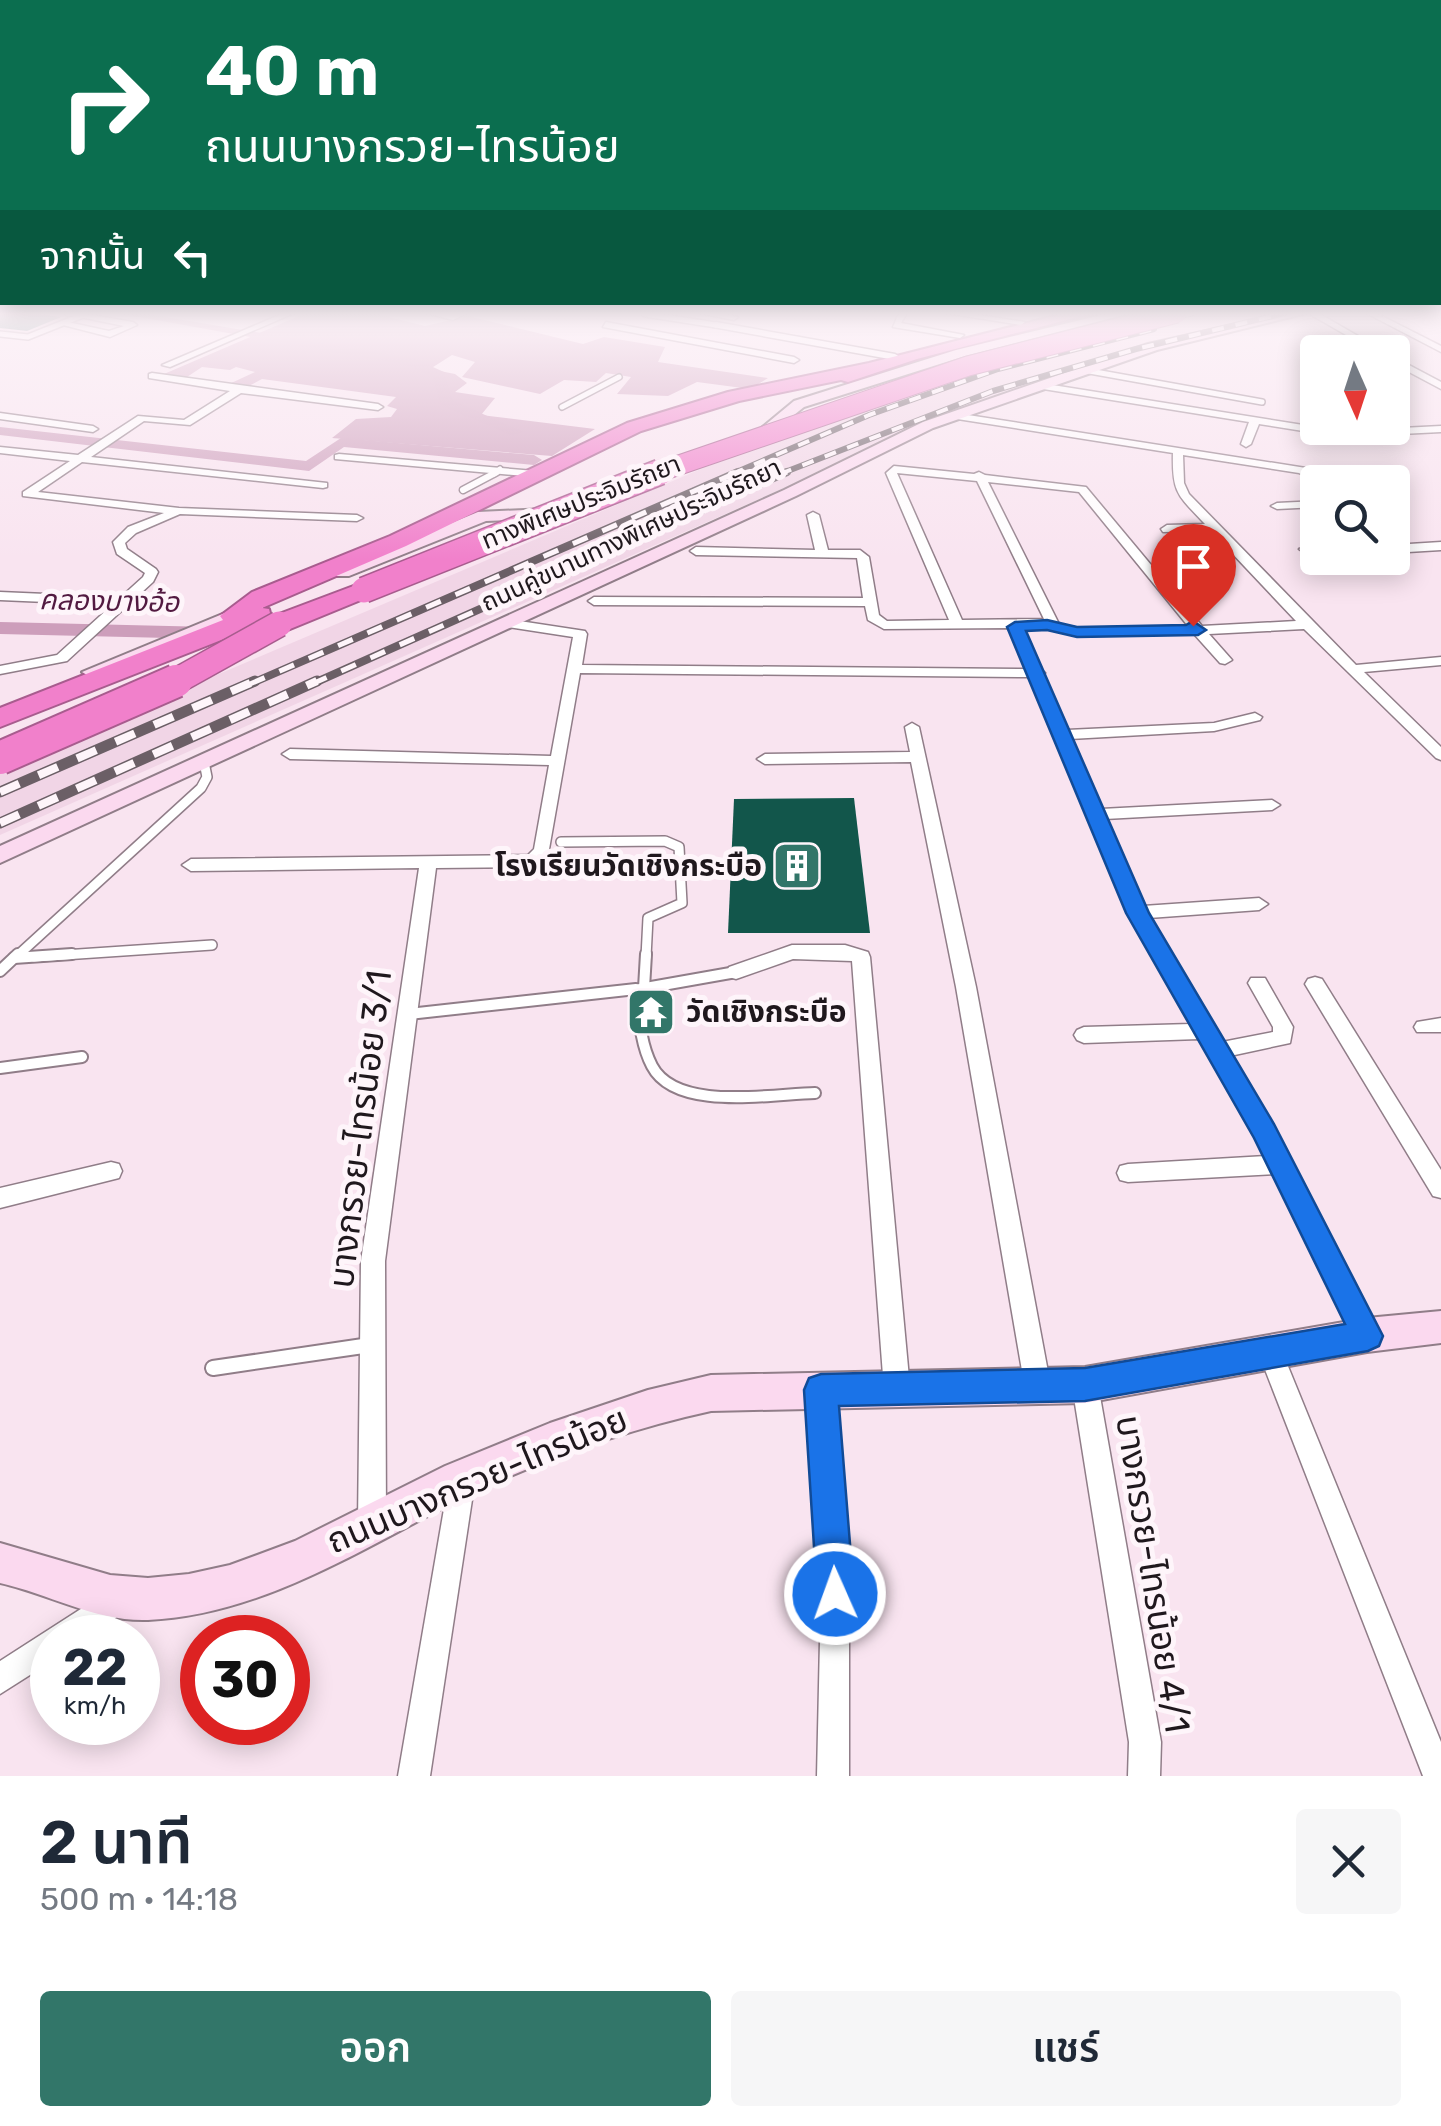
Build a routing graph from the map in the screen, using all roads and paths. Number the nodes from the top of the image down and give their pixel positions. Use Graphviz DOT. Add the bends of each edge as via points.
graph roads {
  1 [pos="230,396"];
  2 [pos="290,396"];
  3 [pos="572,396"];
  4 [pos="736,396"];
  5 [pos="791,396"];
  6 [pos="822,396"];
  7 [pos="830,396"];
  8 [pos="870,396"];
  9 [pos="1012,396"];
  10 [pos="1102,396"];
  11 [pos="1228,396"];
  12 [pos="1262,402"];
  13 [pos="378,406"];
  14 [pos="562,407"];
  15 [pos="0,416"];
  16 [pos="955,416"];
  17 [pos="1255,420"];
  18 [pos="93,429"];
  19 [pos="1441,429"];
  20 [pos="659,442"];
  21 [pos="1246,444"];
  22 [pos="0,450"];
  23 [pos="1178,451"];
  24 [pos="82,457"];
  25 [pos="339,457"];
  26 [pos="500,469"];
  27 [pos="1300,470"];
  28 [pos="589,472"];
  29 [pos="535,474"];
  30 [pos="979,475"];
  31 [pos="323,485"];
  32 [pos="463,490"];
  33 [pos="1300,505"];
  34 [pos="1277,506"];
  35 [pos="179,510"];
  36 [pos="813,514"];
  37 [pos="484,516"];
  38 [pos="356,518"];
  39 [pos="512,518"];
  40 [pos="1215,527"];
  41 [pos="1167,530"];
  42 [pos="1441,546"];
  43 [pos="1410,548"];
  44 [pos="696,551"];
  45 [pos="822,552"];
  46 [pos="0,596"];
  47 [pos="46,598"];
  48 [pos="594,601"];
  49 [pos="871,602"];
  50 [pos="234,616"];
  51 [pos="506,623"];
  52 [pos="279,624"];
  53 [pos="1047,625"];
  54 [pos="1307,625"];
  55 [pos="958,626"];
  56 [pos="1015,627"];
  57 [pos="1198,630"];
  58 [pos="1225,660"];
  59 [pos="1441,661"];
  60 [pos="574,669"];
  61 [pos="1353,669"];
  62 [pos="0,670"];
  63 [pos="1038,673"];
  64 [pos="0,708"];
  65 [pos="0,718"];
  66 [pos="1256,718"];
  67 [pos="912,727"];
  68 [pos="1062,735"];
  69 [pos="0,738"];
  70 [pos="0,748"];
  71 [pos="290,754"];
  72 [pos="1441,756"];
  73 [pos="917,757"];
  74 [pos="0,758"];
  75 [pos="765,759"];
  76 [pos="555,761"];
  77 [pos="204,762"];
  78 [pos="1272,805"];
  79 [pos="1094,814"];
  80 [pos="561,842"];
  81 [pos="0,855"];
  82 [pos="428,864"];
  83 [pos="191,865"];
  84 [pos="1258,904"];
  85 [pos="1138,913"];
  86 [pos="212,946"];
  87 [pos="14,958"];
  88 [pos="0,970"];
  89 [pos="736,972"];
  90 [pos="1258,982"];
  91 [pos="1315,984"];
  92 [pos="640,989"];
  93 [pos="409,1014"];
  94 [pos="1084,1035"];
  95 [pos="1212,1041"];
  96 [pos="82,1058"];
  97 [pos="0,1068"];
  98 [pos="815,1093"];
  99 [pos="1282,1164"];
  100 [pos="111,1171"];
  101 [pos="1128,1173"];
  102 [pos="1441,1189"];
  103 [pos="0,1198"];
  104 [pos="1441,1327"];
  105 [pos="1368,1336"];
  106 [pos="372,1345"];
  107 [pos="1271,1354"];
  108 [pos="213,1368"];
  109 [pos="1085,1384"];
  110 [pos="1038,1388"];
  111 [pos="898,1389"];
  112 [pos="821,1390"];
  113 [pos="462,1478"];
  114 [pos="372,1524"];
  115 [pos="0,1564"];
  116 [pos="120,1598"];
  117 [pos="95,1615"];
  118 [pos="30,1659"];
  119 [pos="0,1679"];
  120 [pos="414,1776"];
  121 [pos="833,1776"];
  122 [pos="1144,1776"];
  123 [pos="1439,1776"];
  1 -- 24 [label="street" via="186,424 142,418"];
  2 -- 13 [label="street"];
  3 -- 14 [label="lane"];
  4 -- 29 [label="highway" via="634,427"];
  5 -- 20 [label="highway"];
  6 -- 39 [label="main road, ถนนคู่ขนานทางพิเศษประจิมรัถยา" via="786,410 768,434 605,498"];
  7 -- 65 [label="highway, ทางพิเศษประจิมรัถยา" via="746,423"];
  8 -- 52 [label="highway, ทางพิเศษประจิมรัถยา, bridge" via="604,492"];
  9 -- 16 [label="main road, ถนนคู่ขนานทางพิเศษประจิมรัถยา"];
  10 -- 17 [label="street"];
  11 -- 12 [label="lane"];
  15 -- 18 [label="street"];
  16 -- 23 [label="street"];
  16 -- 51 [label="main road, ถนนคู่ขนานทางพิเศษประจิมรัถยา"];
  17 -- 19 [label="street" via="1287,431 1360,437"];
  17 -- 21 [label="street"];
  22 -- 24 [label="street"];
  23 -- 27 [label="street"];
  23 -- 40 [label="street" via="1180,489"];
  24 -- 31 [label="street"];
  24 -- 35 [label="street" via="26,494"];
  25 -- 26 [label="street"];
  26 -- 29 [label="street"];
  26 -- 32 [label="lane"];
  28 -- 37 [label="highway"];
  29 -- 50 [label="highway" via="261,597"];
  30 -- 53 [label="street" via="1054,620"];
  30 -- 55 [label="street" via="902,468 892,473"];
  30 -- 57 [label="street" via="1082,489"];
  33 -- 34 [label="street"];
  35 -- 38 [label="street"];
  35 -- 62 [label="street" via="119,542 120,551 152,572 149,580 62,658"];
  36 -- 45 [label="street"];
  37 -- 39 [label="main road, ถนนคู่ขนานทางพิเศษประจิมรัถยา"];
  37 -- 50 [label="main road, ถนนคู่ขนานทางพิเศษประจิมรัถยา"];
  39 -- 70 [label="main road, ถนนคู่ขนานทางพิเศษประจิมรัถยา" via="524,524 521,532"];
  40 -- 41 [label="street"];
  40 -- 54 [label="street"];
  42 -- 43 [label="street"];
  44 -- 45 [label="street"];
  45 -- 49 [label="street" via="863,557"];
  46 -- 47 [label="street"];
  48 -- 49 [label="street"];
  49 -- 55 [label="street" via="873,617 884,625"];
  50 -- 64 [label="main road, ถนนคู่ขนานทางพิเศษประจิมรัถยา"];
  51 -- 60 [label="street" via="580,634"];
  51 -- 77 [label="main road, ถนนคู่ขนานทางพิเศษประจิมรัถยา"];
  52 -- 69 [label="highway, ทางพิเศษประจิมรัถยา, bridge"];
  52 -- 74 [label="highway, bridge" via="179,680"];
  53 -- 56 [label="street"];
  53 -- 57 [label="street" via="1077,632"];
  54 -- 57 [label="street"];
  54 -- 61 [label="street"];
  55 -- 56 [label="street"];
  56 -- 63 [label="street"];
  57 -- 58 [label="street"];
  59 -- 61 [label="street"];
  60 -- 63 [label="street"];
  60 -- 76 [label="street"];
  61 -- 72 [label="street"];
  63 -- 68 [label="street"];
  66 -- 68 [label="street" via="1204,728"];
  67 -- 73 [label="street"];
  68 -- 79 [label="street"];
  71 -- 76 [label="street"];
  73 -- 75 [label="street"];
  73 -- 110 [label="street"];
  76 -- 82 [label="street" via="538,857"];
  77 -- 81 [label="main road, ถนนคู่ขนานทางพิเศษประจิมรัถยา"];
  77 -- 87 [label="lane" via="201,788"];
  78 -- 79 [label="street"];
  79 -- 85 [label="street"];
  80 -- 92 [label="lane" via="665,841 678,847 682,902 648,918"];
  82 -- 83 [label="street"];
  82 -- 93 [label="street, บางกรวย-ไทรน้อย 3/1"];
  84 -- 85 [label="street"];
  85 -- 95 [label="street"];
  86 -- 87 [label="lane"];
  87 -- 88 [label="lane"];
  89 -- 92 [label="lane"];
  89 -- 111 [label="street" via="792,952 861,957"];
  90 -- 95 [label="street" via="1283,1038"];
  91 -- 102 [label="street"];
  92 -- 93 [label="lane"];
  92 -- 98 [label="lane" via="643,1038 665,1084 692,1094"];
  93 -- 106 [label="street, บางกรวย-ไทรน้อย 3/1" via="372,1261"];
  94 -- 95 [label="street"];
  95 -- 99 [label="street"];
  96 -- 97 [label="lane"];
  99 -- 101 [label="street"];
  99 -- 105 [label="street"];
  100 -- 103 [label="street"];
  104 -- 105 [label="main road, ถนนบางกรวย-ไทรน้อย"];
  105 -- 107 [label="main road, ถนนบางกรวย-ไทรน้อย"];
  106 -- 108 [label="lane"];
  106 -- 114 [label="street, บางกรวย-ไทรน้อย 3/1"];
  107 -- 109 [label="main road, ถนนบางกรวย-ไทรน้อย"];
  107 -- 123 [label="street"];
  109 -- 110 [label="main road, ถนนบางกรวย-ไทรน้อย"];
  109 -- 122 [label="street, บางกรวย-ไทรน้อย 4/1" via="1145,1742"];
  110 -- 111 [label="main road, ถนนบางกรวย-ไทรน้อย"];
  111 -- 112 [label="main road, ถนนบางกรวย-ไทรน้อย"];
  112 -- 113 [label="main road, ถนนบางกรวย-ไทรน้อย" via="711,1393 664,1402"];
  112 -- 121 [label="street" via="835,1578"];
  113 -- 114 [label="main road, ถนนบางกรวย-ไทรน้อย"];
  113 -- 120 [label="street"];
  114 -- 116 [label="main road, ถนนบางกรวย-ไทรน้อย" via="244,1582"];
  115 -- 116 [label="main road, ถนนบางกรวย-ไทรน้อย"];
  116 -- 117 [label="street"];
  118 -- 119 [label="street"];
}
